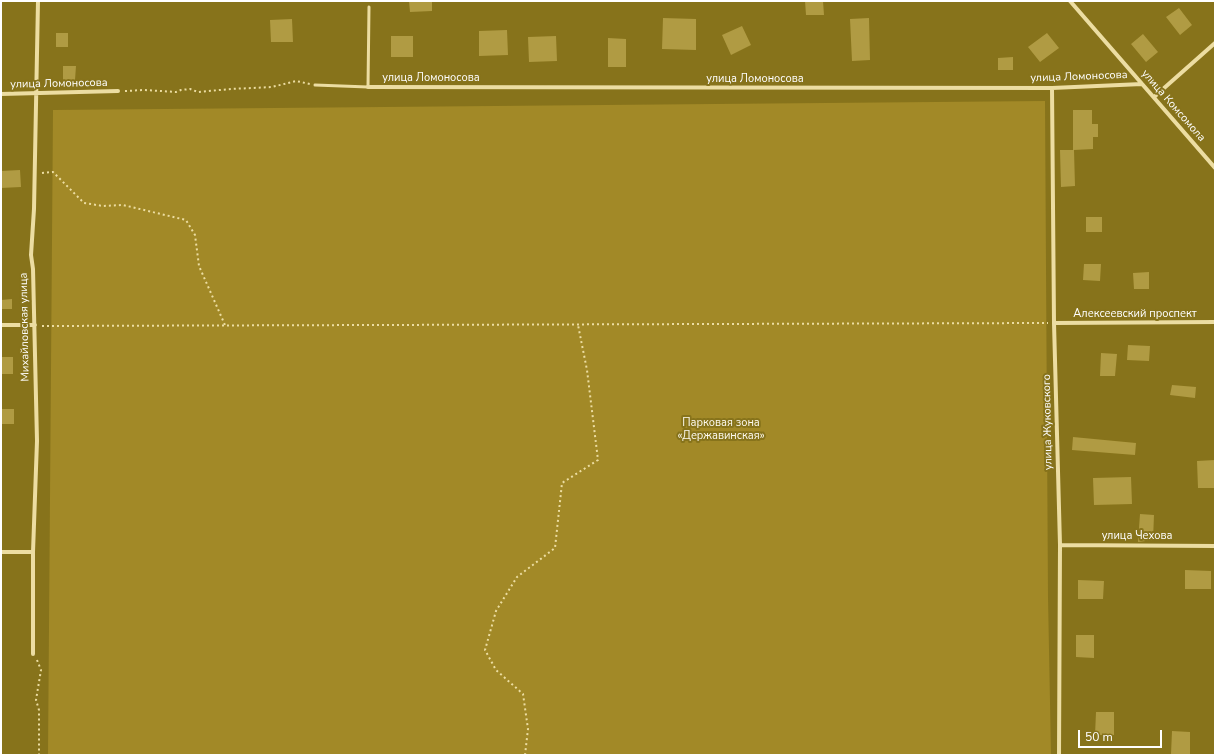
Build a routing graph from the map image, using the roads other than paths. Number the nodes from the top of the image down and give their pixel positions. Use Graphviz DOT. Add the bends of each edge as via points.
graph roads {
  1 [pos="38,1"];
  2 [pos="1070,1"];
  3 [pos="369,7"];
  4 [pos="1215,43"];
  5 [pos="1142,84"];
  6 [pos="315,85"];
  7 [pos="368,87"];
  8 [pos="1052,88"];
  9 [pos="118,91"];
  10 [pos="37,93"];
  11 [pos="1,94"];
  12 [pos="1154,97"];
  13 [pos="1215,168"];
  14 [pos="1215,322"];
  15 [pos="1054,323"];
  16 [pos="1,325"];
  17 [pos="35,326"];
  18 [pos="1060,545"];
  19 [pos="1215,546"];
  20 [pos="1,552"];
  21 [pos="33,552"];
  22 [pos="33,654"];
  23 [pos="1059,755"];
  1 -- 10 [label="street, Михайловская улица"];
  2 -- 5 [label="street, улица Комсомола"];
  3 -- 7 [label="lane"];
  4 -- 12 [label="street"];
  5 -- 8 [label="street, улица Ломоносова"];
  5 -- 12 [label="street, улица Комсомола"];
  6 -- 7 [label="lane"];
  7 -- 8 [label="street, улица Ломоносова"];
  8 -- 15 [label="street, улица Жуковского"];
  9 -- 10 [label="street, улица Ломоносова"];
  10 -- 11 [label="street, улица Ломоносова"];
  10 -- 17 [label="street, Михайловская улица" via="31,255"];
  12 -- 13 [label="street, улица Комсомола"];
  14 -- 15 [label="street, Алексеевский проспект"];
  15 -- 18 [label="street, улица Жуковского"];
  16 -- 17 [label="street"];
  17 -- 21 [label="street, Михайловская улица" via="36,441"];
  18 -- 19 [label="street, улица Чехова"];
  18 -- 23 [label="street, улица Жуковского"];
  20 -- 21 [label="street"];
  21 -- 22 [label="street, Михайловская улица"];
}
